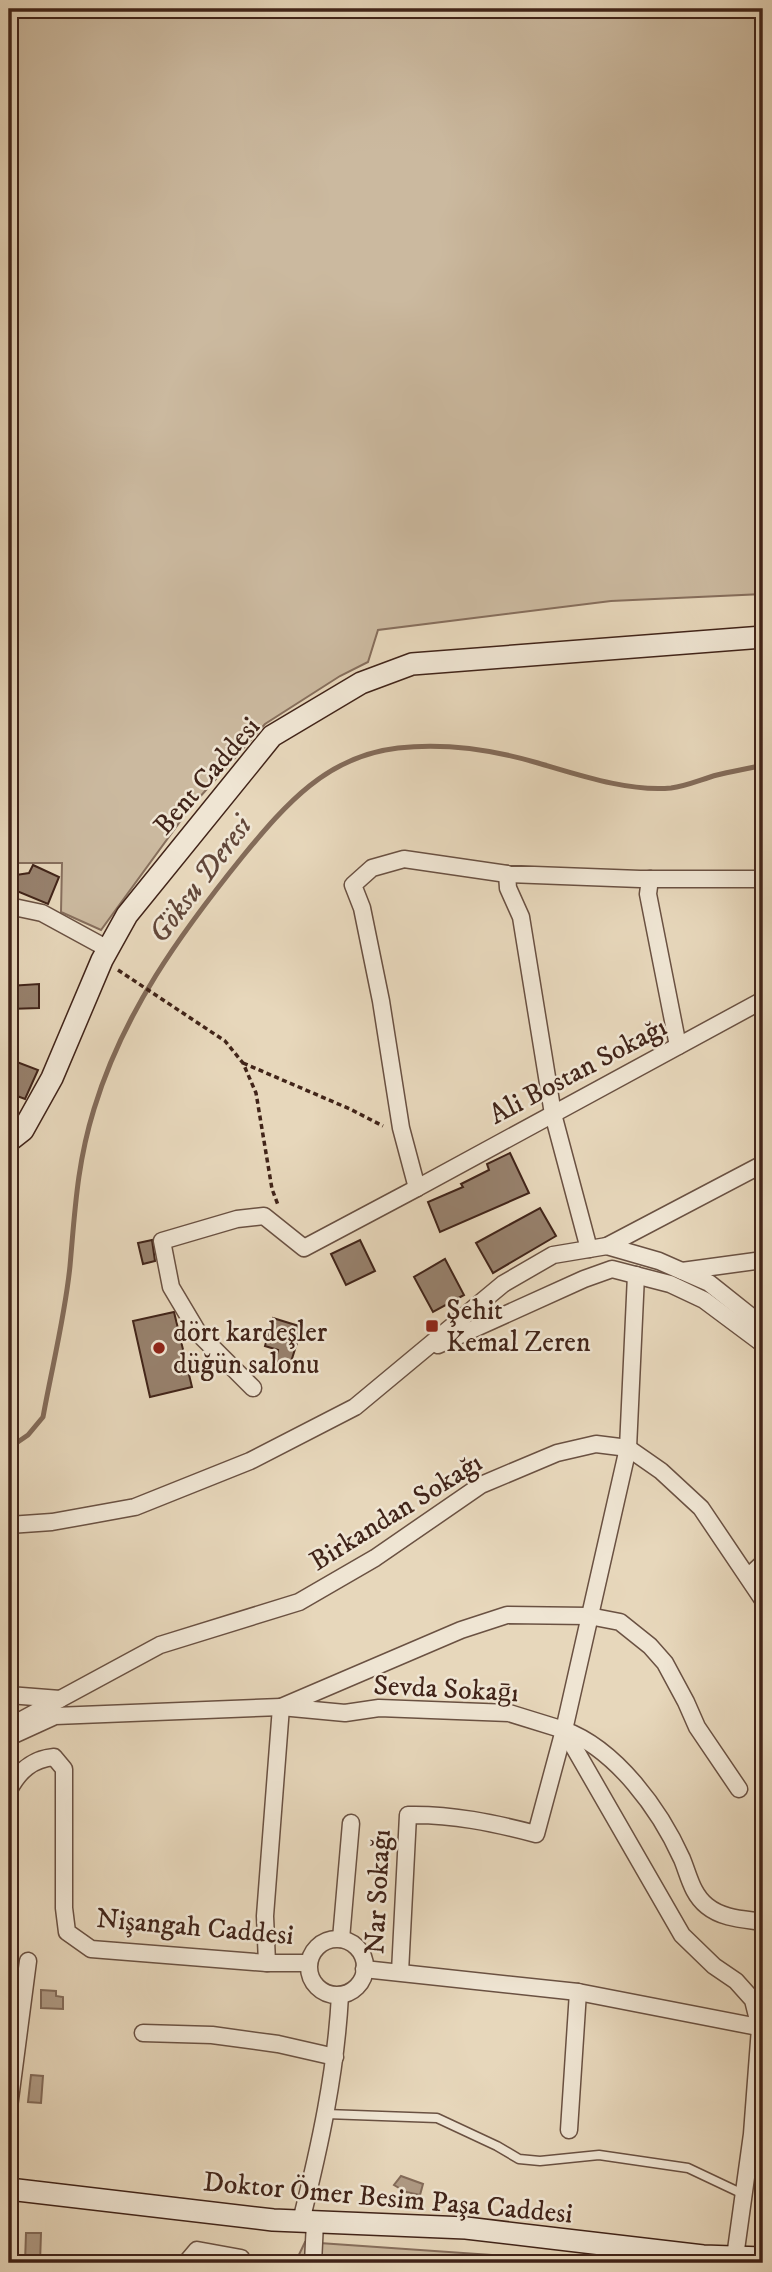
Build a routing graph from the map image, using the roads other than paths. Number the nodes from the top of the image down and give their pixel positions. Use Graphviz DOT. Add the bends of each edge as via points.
graph roads {
  1 [pos="763,637"];
  2 [pos="507,874"];
  3 [pos="650,879"];
  4 [pos="763,879"];
  5 [pos="9,906"];
  6 [pos="105,955"];
  7 [pos="763,1000"];
  8 [pos="678,1046"];
  9 [pos="553,1114"];
  10 [pos="9,1141"];
  11 [pos="763,1164"];
  12 [pos="417,1188"];
  13 [pos="607,1246"];
  14 [pos="589,1249"];
  15 [pos="763,1260"];
  16 [pos="682,1271"];
  17 [pos="636,1275"];
  18 [pos="763,1326"];
  19 [pos="763,1344"];
  20 [pos="414,1357"];
  21 [pos="253,1388"];
  22 [pos="628,1448"];
  23 [pos="9,1525"];
  24 [pos="763,1563"];
  25 [pos="748,1577"];
  26 [pos="763,1600"];
  27 [pos="589,1616"];
  28 [pos="9,1695"];
  29 [pos="60,1699"];
  30 [pos="281,1707"];
  31 [pos="9,1727"];
  32 [pos="564,1730"];
  33 [pos="9,1737"];
  34 [pos="739,1788"];
  35 [pos="9,1790"];
  36 [pos="351,1824"];
  37 [pos="763,1922"];
  38 [pos="341,1939"];
  39 [pos="28,1961"];
  40 [pos="267,1963"];
  41 [pos="309,1963"];
  42 [pos="364,1969"];
  43 [pos="400,1972"];
  44 [pos="578,1992"];
  45 [pos="340,1995"];
  46 [pos="762,2028"];
  47 [pos="143,2033"];
  48 [pos="335,2057"];
  49 [pos="9,2108"];
  50 [pos="326,2114"];
  51 [pos="569,2130"];
  52 [pos="757,2134"];
  53 [pos="9,2189"];
  54 [pos="743,2194"];
  55 [pos="308,2222"];
  56 [pos="241,2258"];
  57 [pos="735,2258"];
  58 [pos="763,2258"];
  59 [pos="702,2260"];
  60 [pos="186,2263"];
  61 [pos="313,2263"];
  1 -- 6 [label="street, Bent Caddesi" via="412,664 361,683 272,736 127,915"];
  2 -- 3 [label="street"];
  2 -- 9 [label="street" via="521,917"];
  2 -- 12 [label="street" via="404,859 372,868 353,885 362,908"];
  3 -- 4 [label="street"];
  3 -- 8 [label="street" via="648,894"];
  5 -- 6 [label="street" via="42,913"];
  6 -- 10 [label="street, Bent Caddesi" via="52,1078 23,1130"];
  7 -- 8 [label="street, Ali Bostan Sokağı"];
  8 -- 9 [label="street, Ali Bostan Sokağı"];
  9 -- 12 [label="street, Ali Bostan Sokağı"];
  9 -- 14 [label="street"];
  11 -- 13 [label="street"];
  12 -- 21 [label="street, Ali Bostan Sokağı" via="304,1248 264,1216 237,1219 162,1241 170,1287 199,1334"];
  13 -- 14 [label="street"];
  13 -- 16 [label="street"];
  14 -- 20 [label="street" via="553,1255 503,1284"];
  15 -- 16 [label="street"];
  16 -- 18 [label="street" via="709,1283"];
  17 -- 19 [label="street" via="704,1300"];
  17 -- 20 [label="street" via="612,1269 584,1279"];
  17 -- 22 [label="street"];
  20 -- 23 [label="street" via="355,1407 250,1461 135,1507"];
  22 -- 25 [label="street, Birkandan Sokağı" via="701,1507"];
  22 -- 27 [label="street"];
  22 -- 29 [label="street, Birkandan Sokağı" via="596,1444 557,1453 481,1485 374,1558 299,1602 160,1645"];
  24 -- 25 [label="street"];
  25 -- 26 [label="street, Birkandan Sokağı"];
  27 -- 30 [label="street" via="508,1615 461,1630"];
  27 -- 32 [label="street"];
  27 -- 34 [label="street" via="620,1622 665,1663 697,1727"];
  28 -- 29 [label="street"];
  29 -- 31 [label="street, Birkandan Sokağı"];
  30 -- 32 [label="street, Sevda Sokaḡı" via="345,1713 379,1708 509,1713"];
  30 -- 33 [label="street, Sevda Sokaḡı" via="55,1716"];
  30 -- 40 [label="street" via="265,1916"];
  32 -- 37 [label="street, Sevda Sokaḡı" via="583,1737 618,1766 659,1814 696,1895 708,1908 729,1918"];
  32 -- 43 [label="street, Nar Sokağı" via="536,1834 435,1814 408,1815"];
  32 -- 46 [label="street" via="682,1935 753,2000"];
  35 -- 40 [label="street, Nişangah Caddesi" via="23,1768 42,1758 54,1757 64,1769 64,1909 66,1932 76,1940 91,1950"];
  36 -- 38 [label="street"];
  38 -- 41 [label="street" via="320,1944"];
  38 -- 42 [label="street" via="361,1952"];
  39 -- 49 [label="street"];
  40 -- 41 [label="street, Nişangah Caddesi"];
  41 -- 45 [label="street" via="312,1980 320,1989"];
  42 -- 43 [label="street"];
  42 -- 45 [label="street" via="359,1983"];
  43 -- 44 [label="street"];
  44 -- 46 [label="street"];
  44 -- 51 [label="street"];
  45 -- 48 [label="street"];
  46 -- 52 [label="street"];
  47 -- 48 [label="street" via="278,2043"];
  48 -- 50 [label="street"];
  50 -- 54 [label="lane" via="437,2118 519,2159 599,2155 688,2168"];
  50 -- 55 [label="street"];
  52 -- 54 [label="street"];
  53 -- 55 [label="street, Doktor Ömer Besim Paşa Caddesi"];
  54 -- 57 [label="street"];
  55 -- 59 [label="street, Doktor Ömer Besim Paşa Caddesi" via="466,2228"];
  55 -- 61 [label="street"];
  56 -- 60 [label="street" via="197,2250"];
  57 -- 58 [label="street, Doktor Ömer Besim Paşa Caddesi"];
  57 -- 59 [label="street, Doktor Ömer Besim Paşa Caddesi"];
}
